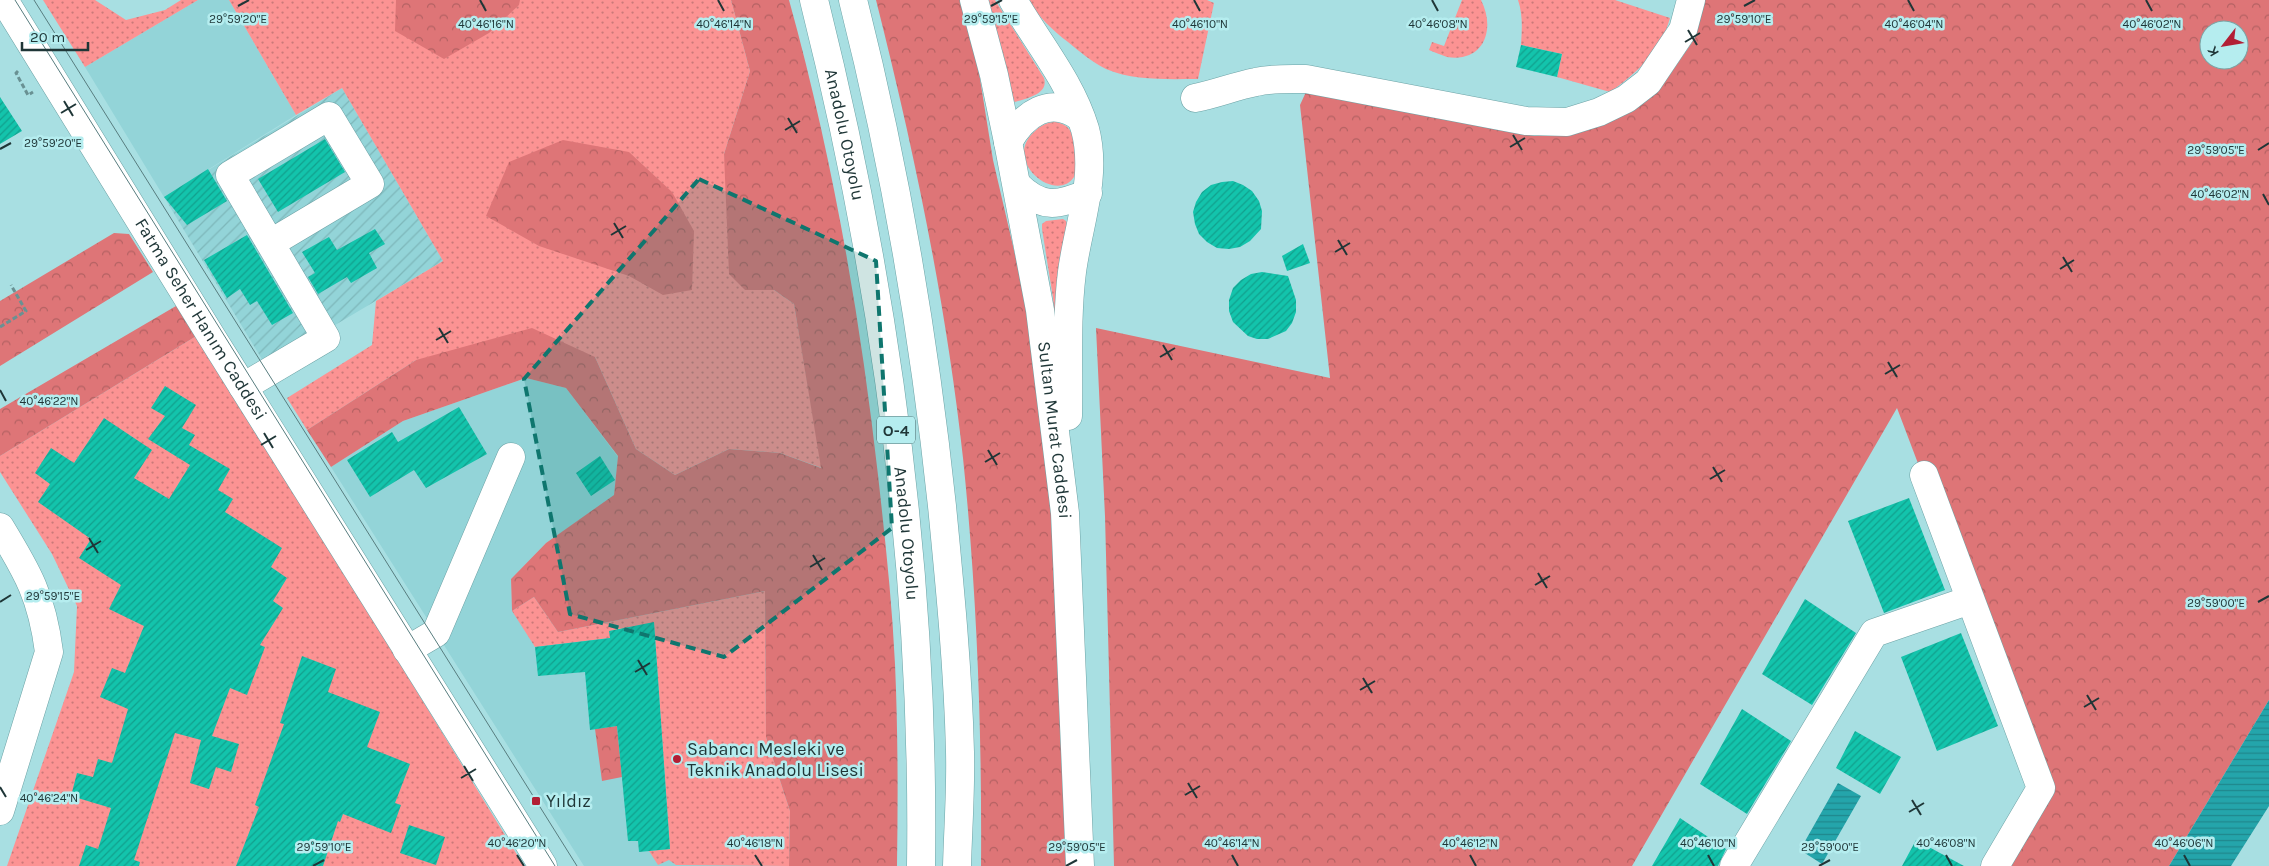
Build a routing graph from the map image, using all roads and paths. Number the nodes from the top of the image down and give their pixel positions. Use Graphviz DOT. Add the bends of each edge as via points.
graph roads {
  1 [pos="4,0"];
  2 [pos="814,0"];
  3 [pos="853,0"];
  4 [pos="974,0"];
  5 [pos="1013,0"];
  6 [pos="1691,0"];
  7 [pos="1195,98"];
  8 [pos="1080,117"];
  9 [pos="1008,142"];
  10 [pos="1017,186"];
  11 [pos="1088,193"];
  12 [pos="271,243"];
  13 [pos="11,285"];
  14 [pos="0,327"];
  15 [pos="243,387"];
  16 [pos="511,457"];
  17 [pos="1924,476"];
  18 [pos="1066,513"];
  19 [pos="0,527"];
  20 [pos="1970,600"];
  21 [pos="407,650"];
  22 [pos="0,811"];
  23 [pos="543,866"];
  24 [pos="920,866"];
  25 [pos="957,866"];
  26 [pos="1080,866"];
  27 [pos="1734,866"];
  28 [pos="1995,866"];
  1 -- 15 [label="main road, Fatma Seher Hanım Caddesi"];
  2 -- 24 [label="main road, Anadolu Otoyolu / O-4" via="832,71 871,264 893,404 908,531 918,659 922,786"];
  3 -- 25 [label="main road, Anadolu Otoyolu / O-4" via="895,188 937,457 951,592 960,752"];
  4 -- 9 [label="main road, Sultan Murat Caddesi"];
  5 -- 8 [label="main road" via="1073,98"];
  6 -- 7 [label="main road" via="1683,30 1648,82 1599,112 1567,122 1526,121 1283,78"];
  8 -- 9 [label="main road" via="1069,109 1042,110 1017,126"];
  8 -- 11 [label="main road" via="1090,162"];
  9 -- 10 [label="main road, Sultan Murat Caddesi"];
  10 -- 11 [label="main road" via="1028,197 1043,203 1059,203"];
  10 -- 18 [label="main road, Sultan Murat Caddesi" via="1040,310"];
  11 -- 18 [label="main road" via="1072,272 1068,323"];
  12 -- 12 [label="main road" via="230,175 329,116 370,184"];
  12 -- 15 [label="main road" via="326,338"];
  13 -- 14 [label="path" via="26,311"];
  15 -- 21 [label="main road, Fatma Seher Hanım Caddesi"];
  16 -- 21 [label="main road" via="436,633"];
  17 -- 20 [label="main road"];
  18 -- 26 [label="main road, Sultan Murat Caddesi"];
  19 -- 22 [label="main road" via="29,575 39,600 49,652"];
  20 -- 27 [label="main road" via="1874,634"];
  20 -- 28 [label="main road" via="2041,788"];
  21 -- 23 [label="main road, Fatma Seher Hanım Caddesi"];
}
